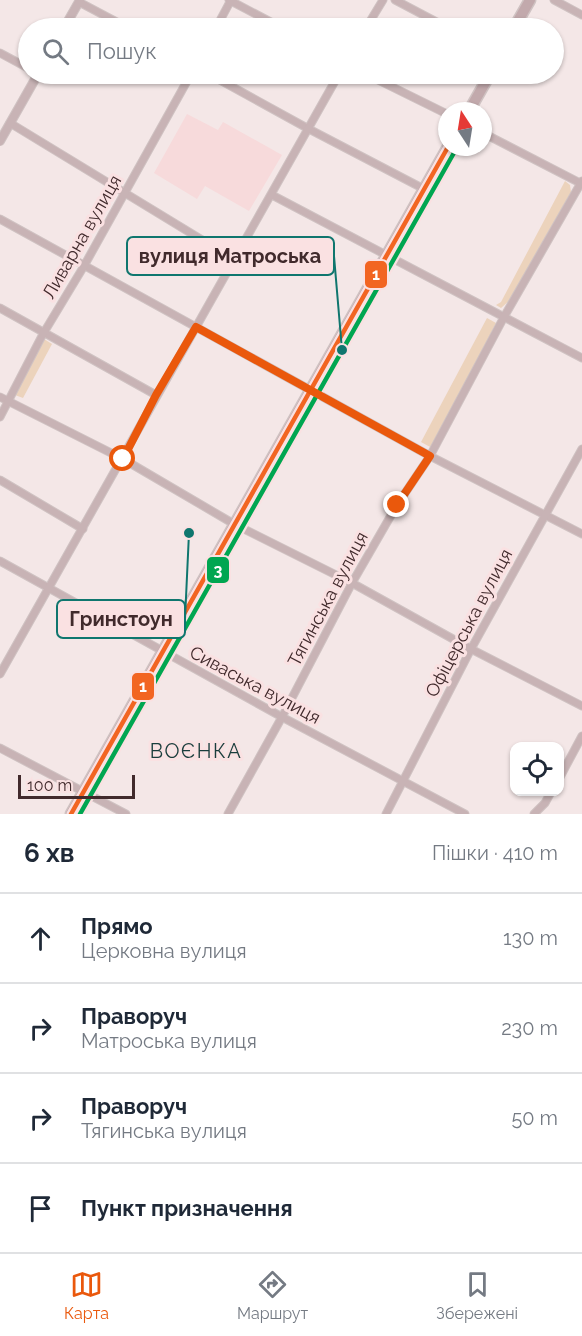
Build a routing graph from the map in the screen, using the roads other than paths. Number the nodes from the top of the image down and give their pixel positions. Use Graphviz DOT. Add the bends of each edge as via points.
graph roads {
  1 [pos="231,0"];
  2 [pos="383,0"];
  3 [pos="395,0"];
  4 [pos="530,0"];
  5 [pos="554,0"];
  6 [pos="80,1"];
  7 [pos="582,15"];
  8 [pos="70,18"];
  9 [pos="110,18"];
  10 [pos="221,18"];
  11 [pos="264,18"];
  12 [pos="372,18"];
  13 [pos="429,18"];
  14 [pos="520,18"];
  15 [pos="0,53"];
  16 [pos="18,63"];
  17 [pos="32,84"];
  18 [pos="185,84"];
  19 [pos="227,84"];
  20 [pos="333,84"];
  21 [pos="386,84"];
  22 [pos="484,84"];
  23 [pos="474,102"];
  24 [pos="438,110"];
  25 [pos="10,123"];
  26 [pos="307,128"];
  27 [pos="492,138"];
  28 [pos="0,141"];
  29 [pos="443,156"];
  30 [pos="581,183"];
  31 [pos="424,189"];
  32 [pos="126,191"];
  33 [pos="272,195"];
  34 [pos="0,219"];
  35 [pos="387,255"];
  36 [pos="235,260"];
  37 [pos="84,266"];
  38 [pos="0,308"];
  39 [pos="504,317"];
  40 [pos="196,327"];
  41 [pos="43,334"];
  42 [pos="582,358"];
  43 [pos="311,389"];
  44 [pos="156,395"];
  45 [pos="0,397"];
  46 [pos="9,401"];
  47 [pos="0,417"];
  48 [pos="582,449"];
  49 [pos="430,456"];
  50 [pos="123,459"];
  51 [pos="0,480"];
  52 [pos="546,514"];
  53 [pos="234,524"];
  54 [pos="82,529"];
  55 [pos="582,534"];
  56 [pos="0,561"];
  57 [pos="352,583"];
  58 [pos="47,588"];
  59 [pos="471,649"];
  60 [pos="164,652"];
  61 [pos="0,674"];
  62 [pos="582,706"];
  63 [pos="282,717"];
  64 [pos="582,736"];
  65 [pos="0,748"];
  66 [pos="564,770"];
  67 [pos="404,780"];
  68 [pos="83,791"];
  69 [pos="549,796"];
  70 [pos="71,814"];
  71 [pos="126,814"];
  72 [pos="228,814"];
  73 [pos="386,814"];
  74 [pos="465,814"];
  75 [pos="534,814"];
  1 -- 10 [label="street"];
  1 -- 11 [label="street"];
  2 -- 12 [label="street"];
  3 -- 13 [label="street"];
  4 -- 14 [label="main road"];
  5 -- 7 [label="street"];
  6 -- 8 [label="street"];
  6 -- 9 [label="street"];
  15 -- 16 [label="street"];
  17 -- 25 [label="street"];
  18 -- 32 [label="street, Ливарна вулиця"];
  19 -- 26 [label="street"];
  20 -- 26 [label="street"];
  21 -- 24 [label="street"];
  22 -- 23 [label="main road"];
  25 -- 28 [label="street"];
  25 -- 32 [label="street"];
  26 -- 31 [label="street"];
  26 -- 33 [label="street"];
  27 -- 30 [label="street"];
  29 -- 31 [label="main road"];
  30 -- 39 [label="street, Тягинська вулиця"];
  31 -- 35 [label="main road"];
  32 -- 36 [label="street"];
  32 -- 37 [label="street, Ливарна вулиця"];
  33 -- 35 [label="street"];
  33 -- 36 [label="street"];
  34 -- 37 [label="street"];
  35 -- 39 [label="street"];
  35 -- 43 [label="main road"];
  36 -- 40 [label="street"];
  37 -- 40 [label="street"];
  37 -- 41 [label="street, Ливарна вулиця"];
  38 -- 41 [label="street"];
  39 -- 42 [label="street"];
  39 -- 49 [label="street, Тягинська вулиця"];
  40 -- 43 [label="street"];
  40 -- 44 [label="street"];
  41 -- 44 [label="street"];
  41 -- 46 [label="street, Ливарна вулиця"];
  43 -- 49 [label="street"];
  43 -- 53 [label="main road"];
  44 -- 50 [label="street"];
  45 -- 46 [label="street"];
  46 -- 47 [label="street, Ливарна вулиця"];
  46 -- 50 [label="street"];
  48 -- 52 [label="street, Офіцерська вулиця"];
  49 -- 52 [label="street"];
  49 -- 57 [label="street, Тягинська вулиця"];
  50 -- 53 [label="street"];
  50 -- 54 [label="street"];
  51 -- 54 [label="street"];
  52 -- 55 [label="street"];
  52 -- 59 [label="street, Офіцерська вулиця"];
  53 -- 57 [label="street"];
  53 -- 60 [label="main road"];
  54 -- 58 [label="street"];
  56 -- 58 [label="street, Сиваська вулиця"];
  57 -- 59 [label="street"];
  57 -- 63 [label="street, Тягинська вулиця"];
  58 -- 60 [label="street, Сиваська вулиця"];
  58 -- 61 [label="street"];
  59 -- 62 [label="street"];
  59 -- 67 [label="street, Офіцерська вулиця"];
  60 -- 63 [label="street, Сиваська вулиця"];
  60 -- 68 [label="main road"];
  63 -- 67 [label="street, Сиваська вулиця"];
  63 -- 72 [label="street, Тягинська вулиця"];
  64 -- 66 [label="street"];
  65 -- 68 [label="street"];
  67 -- 73 [label="street, Офіцерська вулиця"];
  67 -- 74 [label="street, Сиваська вулиця"];
  68 -- 70 [label="main road"];
  68 -- 71 [label="street"];
  69 -- 75 [label="street"];
}
